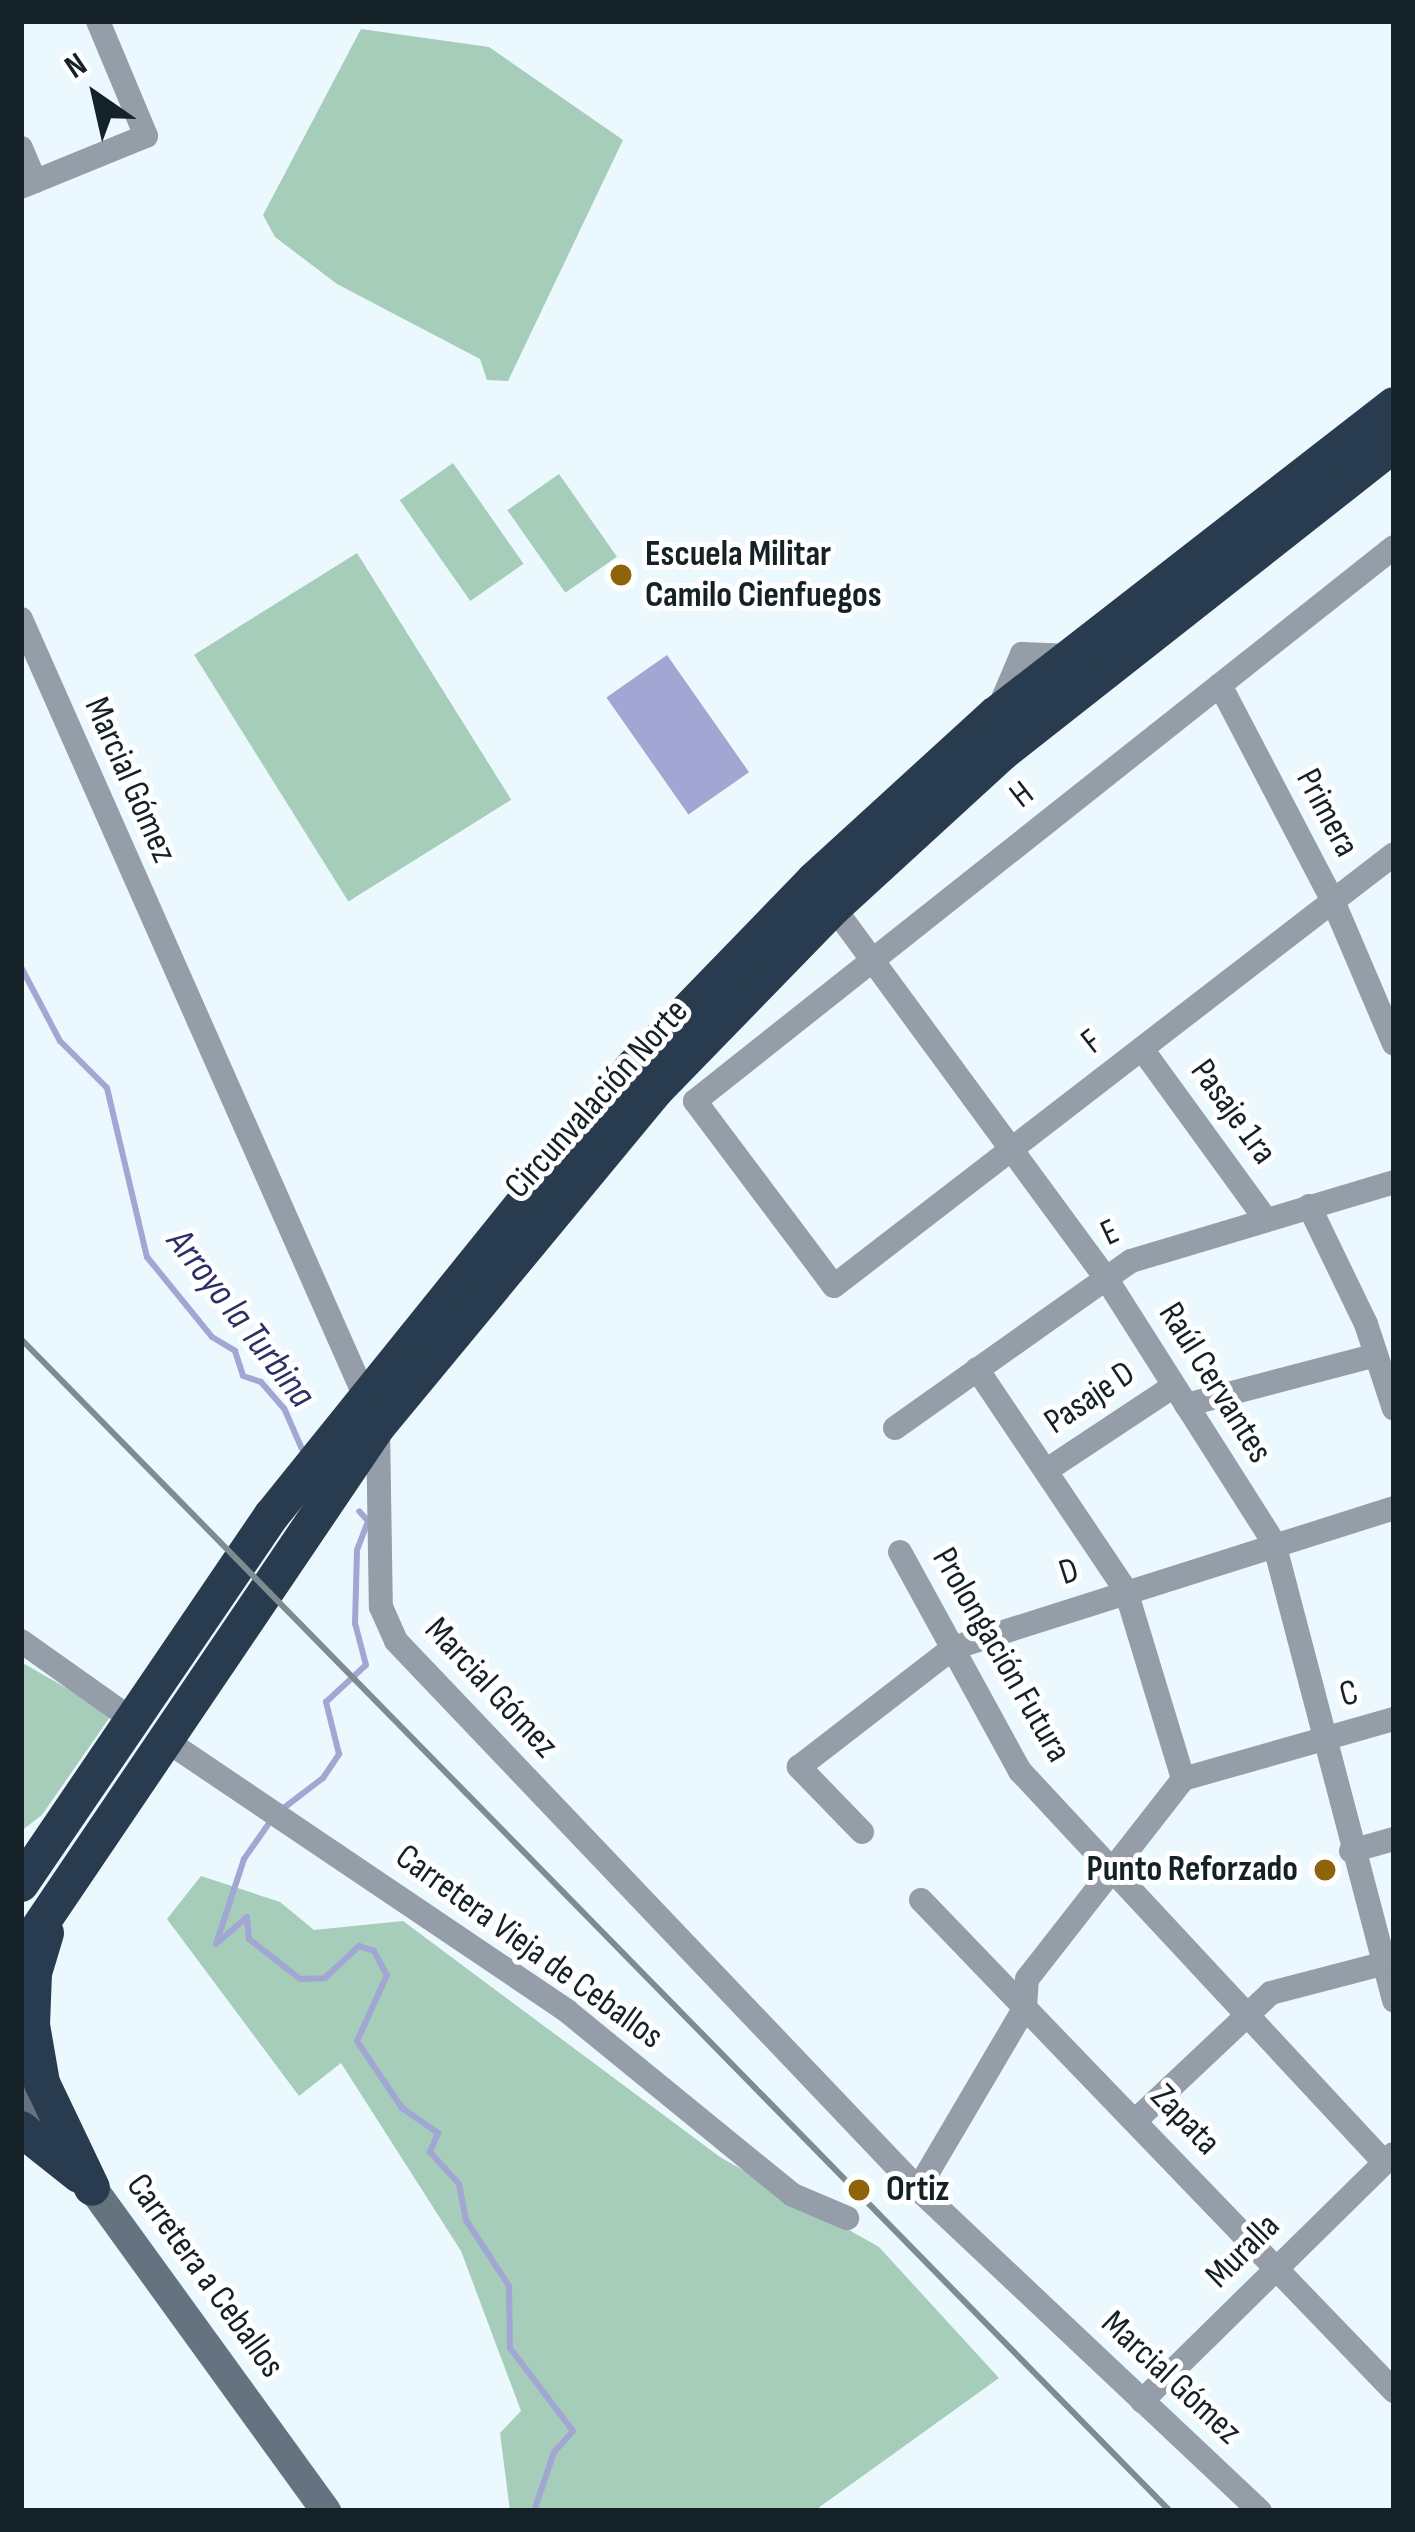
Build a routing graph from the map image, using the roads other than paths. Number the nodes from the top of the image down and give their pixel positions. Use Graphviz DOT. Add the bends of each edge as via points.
graph roads {
  1 [pos="98,21"];
  2 [pos="21,148"];
  3 [pos="28,184"];
  4 [pos="1394,405"];
  5 [pos="1394,445"];
  6 [pos="1394,547"];
  7 [pos="21,619"];
  8 [pos="1067,653"];
  9 [pos="1101,670"];
  10 [pos="1220,685"];
  11 [pos="995,715"];
  12 [pos="1002,753"];
  13 [pos="1394,854"];
  14 [pos="824,894"];
  15 [pos="1333,901"];
  16 [pos="872,960"];
  17 [pos="1394,1044"];
  18 [pos="1142,1049"];
  19 [pos="1012,1148"];
  20 [pos="1394,1182"];
  21 [pos="1310,1206"];
  22 [pos="1265,1218"];
  23 [pos="1104,1275"];
  24 [pos="834,1286"];
  25 [pos="1376,1355"];
  26 [pos="977,1369"];
  27 [pos="1180,1396"];
  28 [pos="1394,1409"];
  29 [pos="369,1412"];
  30 [pos="895,1428"];
  31 [pos="1047,1471"];
  32 [pos="1394,1508"];
  33 [pos="1274,1544"];
  34 [pos="901,1552"];
  35 [pos="1126,1591"];
  36 [pos="21,1641"];
  37 [pos="953,1648"];
  38 [pos="131,1719"];
  39 [pos="1394,1719"];
  40 [pos="164,1739"];
  41 [pos="1322,1739"];
  42 [pos="1183,1779"];
  43 [pos="862,1832"];
  44 [pos="1394,1839"];
  45 [pos="1351,1851"];
  46 [pos="1110,1873"];
  47 [pos="22,1882"];
  48 [pos="56,1900"];
  49 [pos="921,1900"];
  50 [pos="21,1954"];
  51 [pos="1388,1962"];
  52 [pos="1394,2001"];
  53 [pos="1025,2007"];
  54 [pos="1242,2016"];
  55 [pos="21,2086"];
  56 [pos="1136,2120"];
  57 [pos="21,2129"];
  58 [pos="1389,2157"];
  59 [pos="92,2188"];
  60 [pos="918,2189"];
  61 [pos="847,2218"];
  62 [pos="1276,2270"];
  63 [pos="1392,2387"];
  64 [pos="1142,2401"];
  65 [pos="326,2511"];
  66 [pos="1260,2511"];
  1 -- 3 [label="street" via="146,136"];
  2 -- 3 [label="street"];
  4 -- 8 [label="highway, Circunvalación Norte"];
  5 -- 9 [label="highway, Circunvalación Norte"];
  6 -- 10 [label="street, H"];
  7 -- 29 [label="street, Marcial Gómez"];
  8 -- 9 [label="street"];
  8 -- 11 [label="highway, Circunvalación Norte"];
  9 -- 12 [label="highway, Circunvalación Norte"];
  10 -- 15 [label="street, Primera"];
  10 -- 16 [label="street, H"];
  11 -- 12 [label="street"];
  11 -- 14 [label="highway, Circunvalación Norte"];
  12 -- 14 [label="highway, Circunvalación Norte"];
  13 -- 15 [label="street, F"];
  14 -- 16 [label="street, Raúl Cervantes"];
  14 -- 29 [label="highway, Circunvalación Norte"];
  15 -- 17 [label="street, Primera"];
  15 -- 18 [label="street, F"];
  16 -- 19 [label="street, Raúl Cervantes"];
  16 -- 24 [label="street, H" via="695,1101"];
  18 -- 19 [label="street, F"];
  18 -- 22 [label="street, Pasaje 1ra"];
  19 -- 23 [label="street, Raúl Cervantes"];
  19 -- 24 [label="street, F"];
  20 -- 21 [label="street, E"];
  21 -- 22 [label="street, E"];
  21 -- 25 [label="street"];
  22 -- 23 [label="street, E"];
  23 -- 26 [label="street, E"];
  23 -- 27 [label="street, Raúl Cervantes"];
  25 -- 27 [label="street, Pasaje D"];
  25 -- 28 [label="street"];
  26 -- 30 [label="street, E"];
  26 -- 31 [label="street"];
  27 -- 31 [label="street, Pasaje D"];
  27 -- 33 [label="street, Raúl Cervantes"];
  29 -- 38 [label="highway, Circunvalación Norte"];
  29 -- 40 [label="highway, Circunvalación Norte"];
  29 -- 60 [label="street, Marcial Gómez" via="382,1607 396,1641"];
  31 -- 35 [label="street"];
  32 -- 33 [label="street, D"];
  33 -- 35 [label="street, D"];
  33 -- 41 [label="street, Raúl Cervantes"];
  34 -- 37 [label="street, Prolongación Futura"];
  35 -- 37 [label="street, D"];
  35 -- 42 [label="street"];
  36 -- 38 [label="street"];
  37 -- 43 [label="street, D" via="800,1767"];
  37 -- 46 [label="street, Prolongación Futura" via="1020,1771"];
  38 -- 47 [label="highway, Circunvalación Norte"];
  39 -- 41 [label="street, C"];
  40 -- 48 [label="highway, Circunvalación Norte"];
  40 -- 61 [label="street, Carretera Vieja de Ceballos" via="567,2011 793,2195"];
  41 -- 42 [label="street, C"];
  41 -- 45 [label="street, Raúl Cervantes"];
  42 -- 46 [label="street"];
  44 -- 45 [label="street"];
  45 -- 51 [label="street, Raúl Cervantes"];
  46 -- 53 [label="street" via="1027,1979"];
  46 -- 54 [label="street, Prolongación Futura"];
  48 -- 50 [label="highway, Circunvalación Norte"];
  48 -- 59 [label="highway" via="34,1973 32,2025 42,2084"];
  49 -- 53 [label="street, Zapata"];
  51 -- 52 [label="street, Raúl Cervantes"];
  51 -- 54 [label="street" via="1271,1993"];
  53 -- 56 [label="street, Zapata"];
  53 -- 60 [label="street"];
  54 -- 56 [label="street"];
  54 -- 58 [label="street, Prolongación Futura"];
  55 -- 59 [label="main road, Carretera a Ceballos"];
  56 -- 62 [label="street, Zapata"];
  57 -- 59 [label="highway"];
  58 -- 62 [label="street, Muralla"];
  59 -- 65 [label="main road, Carretera a Ceballos"];
  60 -- 64 [label="street, Marcial Gómez"];
  62 -- 63 [label="street, Zapata"];
  62 -- 64 [label="street, Muralla"];
  64 -- 66 [label="street, Marcial Gómez"];
}
